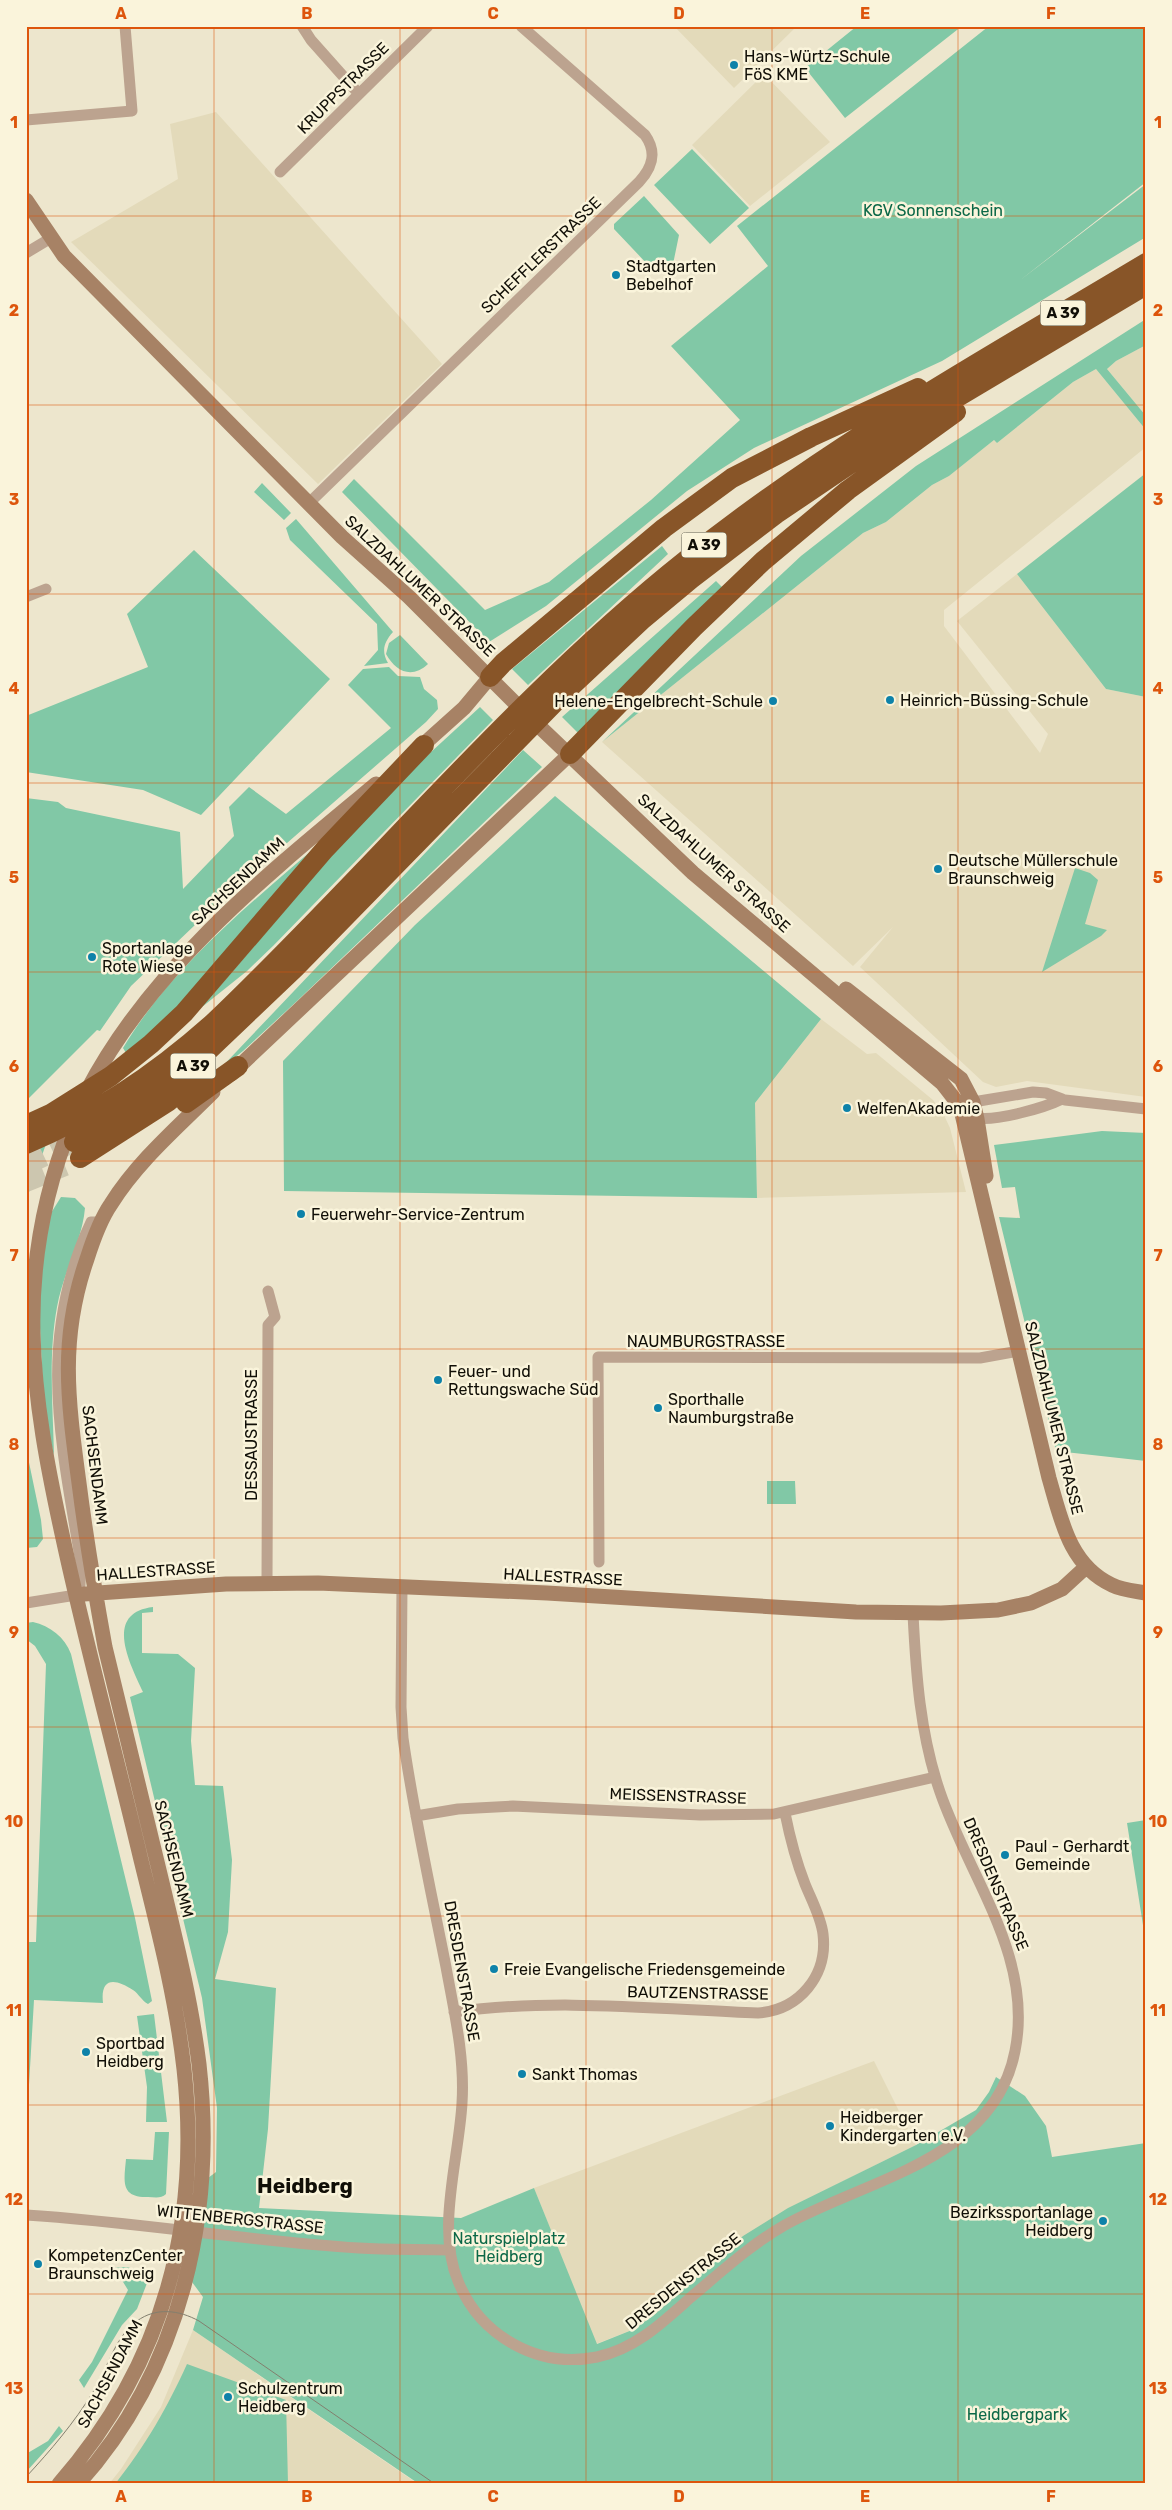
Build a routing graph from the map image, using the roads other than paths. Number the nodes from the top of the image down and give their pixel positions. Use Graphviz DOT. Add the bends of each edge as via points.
graph roads {
  1 [pos="125,26"];
  2 [pos="302,26"];
  3 [pos="428,26"];
  4 [pos="521,26"];
  5 [pos="360,94"];
  6 [pos="26,120"];
  7 [pos="280,172"];
  8 [pos="26,200"];
  9 [pos="51,238"];
  10 [pos="26,253"];
  11 [pos="1146,263"];
  12 [pos="1146,285"];
  13 [pos="1021,359"];
  14 [pos="980,362"];
  15 [pos="308,504"];
  16 [pos="46,589"];
  17 [pos="26,597"];
  18 [pos="493,681"];
  19 [pos="424,745"];
  20 [pos="565,750"];
  21 [pos="272,965"];
  22 [pos="814,974"];
  23 [pos="238,1066"];
  24 [pos="1065,1100"];
  25 [pos="973,1102"];
  26 [pos="1146,1109"];
  27 [pos="962,1114"];
  28 [pos="49,1115"];
  29 [pos="977,1118"];
  30 [pos="26,1125"];
  31 [pos="26,1144"];
  32 [pos="986,1208"];
  33 [pos="100,1222"];
  34 [pos="268,1292"];
  35 [pos="1018,1350"];
  36 [pos="599,1562"];
  37 [pos="1086,1568"];
  38 [pos="267,1582"];
  39 [pos="402,1586"];
  40 [pos="94,1593"];
  41 [pos="1146,1593"];
  42 [pos="76,1595"];
  43 [pos="26,1602"];
  44 [pos="913,1614"];
  45 [pos="935,1776"];
  46 [pos="785,1813"];
  47 [pos="416,1816"];
  48 [pos="454,2012"];
  49 [pos="26,2215"];
  50 [pos="188,2230"];
  51 [pos="450,2250"];
  52 [pos="59,2484"];
  53 [pos="78,2484"];
  1 -- 6 [label="street" via="132,111"];
  2 -- 5 [label="street"];
  3 -- 5 [label="street, KRUPPSTRASSE"];
  4 -- 15 [label="street, SCHEFFLERSTRASSE" via="645,136 651,145 652,162 647,174"];
  5 -- 7 [label="street, KRUPPSTRASSE"];
  8 -- 9 [label="street, SALZDAHLUMER STRASSE"];
  9 -- 10 [label="street"];
  9 -- 15 [label="street, SALZDAHLUMER STRASSE" via="64,256"];
  11 -- 14 [label="highway, A 39"];
  12 -- 13 [label="highway, A 39"];
  13 -- 20 [label="highway" via="984,393 848,490 763,561"];
  13 -- 23 [label="highway, A 39" via="844,468 776,514 643,619 562,695 295,968 274,1004 207,1070 169,1101 73,1155 120,1141 155,1122"];
  14 -- 18 [label="highway" via="811,437 732,478 664,528 503,663"];
  14 -- 21 [label="highway, A 39" via="837,450 752,508 651,589 542,690"];
  15 -- 18 [label="street, SALZDAHLUMER STRASSE" via="409,597"];
  16 -- 17 [label="street"];
  18 -- 19 [label="street, SACHSENDAMM"];
  18 -- 20 [label="street, SALZDAHLUMER STRASSE"];
  19 -- 28 [label="highway" via="325,849 184,1014 111,1076"];
  19 -- 42 [label="street, SACHSENDAMM" via="307,841 186,954 134,1015 104,1060 77,1111 60,1153 44,1211 32,1289 34,1372 45,1454"];
  20 -- 22 [label="street, SALZDAHLUMER STRASSE" via="693,872"];
  20 -- 23 [label="street, SACHSENDAMM"];
  21 -- 28 [label="highway" via="131,1073"];
  21 -- 31 [label="highway, A 39" via="170,1060 86,1115"];
  22 -- 25 [label="street, SALZDAHLUMER STRASSE" via="836,980 945,1065 961,1080"];
  22 -- 27 [label="street, SALZDAHLUMER STRASSE" via="942,1082"];
  23 -- 33 [label="street, SACHSENDAMM" via="142,1163"];
  24 -- 26 [label="street"];
  25 -- 27 [label="street"];
  25 -- 29 [label="street, SALZDAHLUMER STRASSE"];
  25 -- 29 [label="street" via="1032,1092 1062,1099 1035,1109"];
  27 -- 29 [label="street"];
  27 -- 32 [label="street, SALZDAHLUMER STRASSE"];
  28 -- 30 [label="highway"];
  29 -- 32 [label="street, SALZDAHLUMER STRASSE" via="986,1174"];
  32 -- 35 [label="street, SALZDAHLUMER STRASSE"];
  33 -- 40 [label="street, SACHSENDAMM" via="75,1296 67,1360 69,1412"];
  33 -- 42 [label="street, SACHSENDAMM" via="91,1222 82,1240 65,1293 58,1336 58,1413 81,1563"];
  34 -- 38 [label="street, DESSAUSTRASSE" via="275,1316 268,1325"];
  35 -- 36 [label="street, NAUMBURGSTRASSE" via="980,1358 598,1357"];
  35 -- 37 [label="street, SALZDAHLUMER STRASSE" via="1065,1531 1073,1551"];
  37 -- 41 [label="street, SALZDAHLUMER STRASSE" via="1114,1586"];
  37 -- 44 [label="street, HALLESTRASSE" via="1062,1589 1031,1603 998,1610"];
  38 -- 39 [label="street, HALLESTRASSE"];
  38 -- 40 [label="street, HALLESTRASSE"];
  39 -- 44 [label="street, HALLESTRASSE"];
  39 -- 47 [label="street, DRESDENSTRASSE" via="401,1707"];
  40 -- 42 [label="street, HALLESTRASSE"];
  40 -- 50 [label="street, SACHSENDAMM" via="193,2025 204,2152 202,2180"];
  42 -- 43 [label="street, HALLESTRASSE"];
  42 -- 50 [label="street, SACHSENDAMM" via="156,1920 177,2022 184,2070"];
  44 -- 45 [label="street, DRESDENSTRASSE" via="920,1703"];
  45 -- 46 [label="street, MEISSENSTRASSE"];
  45 -- 51 [label="street, DRESDENSTRASSE" via="962,1847 1008,1949 1017,1984 1019,2020 1014,2060 994,2103 969,2131 918,2164 804,2214 766,2236 643,2338 598,2357 555,2358 517,2347 500,2337 486,2325 464,2295 456,2279"];
  46 -- 47 [label="street, MEISSENSTRASSE" via="700,1815 494,1807"];
  46 -- 48 [label="street, BAUTZENSTRASSE" via="795,1856 823,1933 823,1948 817,1974 803,1994 782,2010 758,2013 543,2005"];
  47 -- 48 [label="street, DRESDENSTRASSE"];
  48 -- 51 [label="street, DRESDENSTRASSE" via="463,2096 449,2218"];
  49 -- 50 [label="street, WITTENBERGSTRASSE"];
  50 -- 51 [label="street, WITTENBERGSTRASSE" via="358,2248"];
  50 -- 52 [label="street, SACHSENDAMM" via="174,2265 162,2311 143,2356 107,2423"];
  50 -- 53 [label="street, SACHSENDAMM" via="184,2291 168,2340 118,2434"];
}
